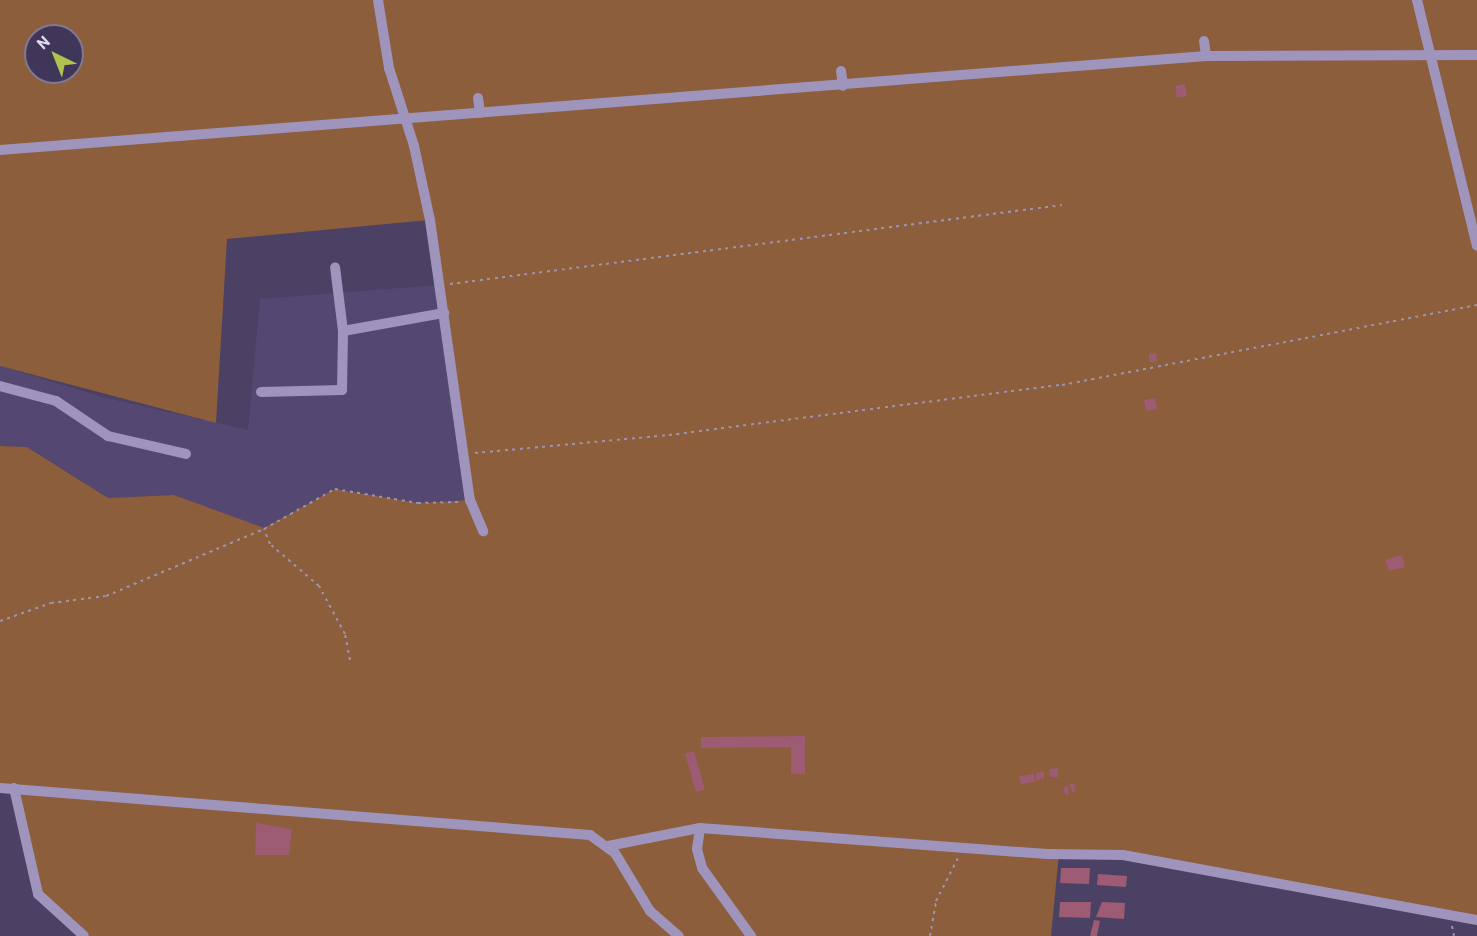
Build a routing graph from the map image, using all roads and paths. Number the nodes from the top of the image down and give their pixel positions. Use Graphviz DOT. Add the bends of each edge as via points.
graph roads {
  1 [pos="378,0"];
  2 [pos="1417,0"];
  3 [pos="1204,40"];
  4 [pos="1433,55"];
  5 [pos="1477,55"];
  6 [pos="1206,56"];
  7 [pos="841,71"];
  8 [pos="843,86"];
  9 [pos="478,98"];
  10 [pos="480,113"];
  11 [pos="404,122"];
  12 [pos="0,150"];
  13 [pos="1062,205"];
  14 [pos="1477,246"];
  15 [pos="335,267"];
  16 [pos="438,285"];
  17 [pos="1477,305"];
  18 [pos="444,313"];
  19 [pos="343,331"];
  20 [pos="0,386"];
  21 [pos="261,392"];
  22 [pos="186,454"];
  23 [pos="466,454"];
  24 [pos="470,500"];
  25 [pos="264,529"];
  26 [pos="483,531"];
  27 [pos="0,621"];
  28 [pos="350,660"];
  29 [pos="0,788"];
  30 [pos="14,788"];
  31 [pos="700,828"];
  32 [pos="608,846"];
  33 [pos="963,848"];
  34 [pos="1477,920"];
  35 [pos="84,936"];
  36 [pos="679,936"];
  37 [pos="751,936"];
  38 [pos="930,936"];
  1 -- 11 [label="lane"];
  2 -- 4 [label="lane"];
  3 -- 6 [label="lane"];
  4 -- 5 [label="lane"];
  4 -- 6 [label="lane"];
  4 -- 14 [label="lane"];
  6 -- 8 [label="lane"];
  7 -- 8 [label="lane"];
  8 -- 10 [label="lane"];
  9 -- 10 [label="lane"];
  10 -- 11 [label="lane"];
  11 -- 12 [label="lane" via="138,134"];
  11 -- 16 [label="lane" via="420,171"];
  13 -- 16 [label="path"];
  15 -- 19 [label="lane"];
  16 -- 18 [label="lane"];
  17 -- 23 [label="path" via="1062,385 669,435"];
  18 -- 19 [label="lane"];
  18 -- 23 [label="lane"];
  19 -- 21 [label="lane" via="342,390"];
  20 -- 22 [label="lane" via="56,401 108,436"];
  23 -- 24 [label="lane"];
  24 -- 25 [label="path" via="418,503 335,489"];
  24 -- 26 [label="lane"];
  25 -- 27 [label="path" via="106,596 51,603"];
  25 -- 28 [label="path" via="270,544 319,586 345,634"];
  29 -- 30 [label="lane"];
  30 -- 32 [label="lane" via="590,835"];
  30 -- 35 [label="lane" via="38,894"];
  31 -- 32 [label="lane"];
  31 -- 33 [label="lane"];
  31 -- 37 [label="lane" via="697,849 702,868"];
  32 -- 36 [label="lane" via="650,911"];
  33 -- 34 [label="lane" via="1123,855"];
  33 -- 38 [label="path" via="936,901"];
}
